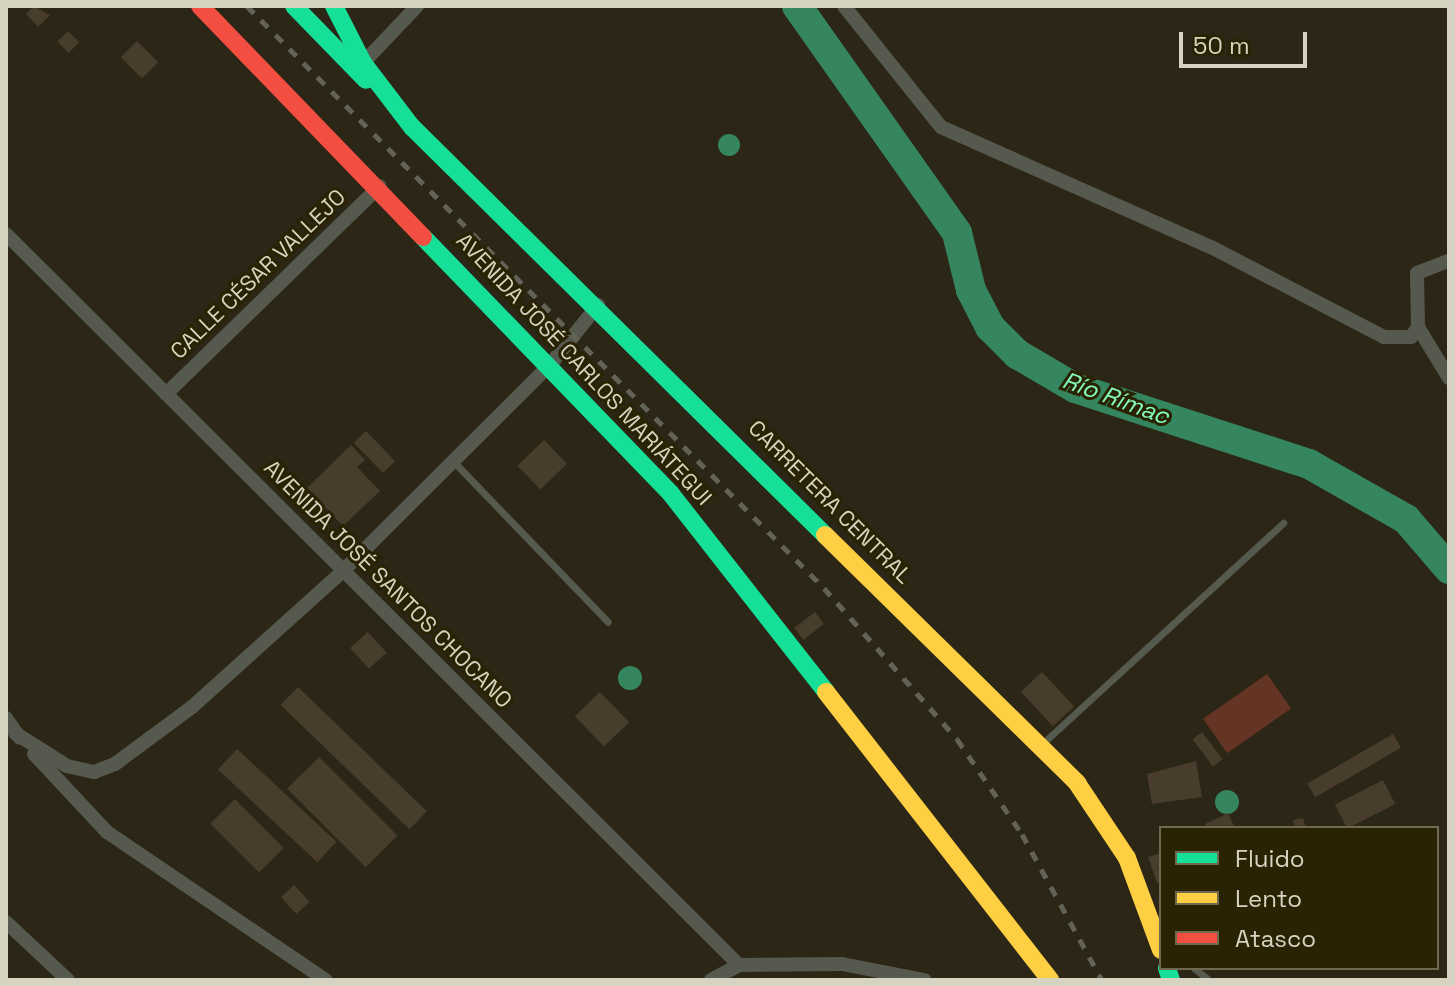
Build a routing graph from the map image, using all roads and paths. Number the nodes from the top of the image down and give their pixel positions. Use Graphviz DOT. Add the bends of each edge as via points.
graph roads {
  1 [pos="200,6"];
  2 [pos="294,6"];
  3 [pos="334,6"];
  4 [pos="417,6"];
  5 [pos="844,6"];
  6 [pos="363,63"];
  7 [pos="412,127"];
  8 [pos="380,186"];
  9 [pos="6,234"];
  10 [pos="1449,261"];
  11 [pos="598,305"];
  12 [pos="1418,327"];
  13 [pos="550,365"];
  14 [pos="1449,378"];
  15 [pos="166,394"];
  16 [pos="453,461"];
  17 [pos="1283,523"];
  18 [pos="343,571"];
  19 [pos="608,622"];
  20 [pos="6,718"];
  21 [pos="15,733"];
  22 [pos="1041,745"];
  23 [pos="6,922"];
  24 [pos="1159,942"];
  25 [pos="739,965"];
  26 [pos="68,980"];
  27 [pos="326,980"];
  28 [pos="711,980"];
  29 [pos="924,980"];
  30 [pos="1050,980"];
  1 -- 8 [label="main road, AVENIDA JOSÉ CARLOS MARIÁTEGUI"];
  2 -- 7 [label="main road"];
  3 -- 6 [label="main road"];
  4 -- 6 [label="street"];
  5 -- 12 [label="street" via="941,127 1096,192 1384,337 1399,342"];
  6 -- 7 [label="main road"];
  7 -- 11 [label="main road, CARRETERA CENTRAL"];
  8 -- 13 [label="main road, AVENIDA JOSÉ CARLOS MARIÁTEGUI"];
  8 -- 15 [label="street, CALLE CÉSAR VALLEJO"];
  9 -- 15 [label="street, AVENIDA JOSÉ SANTOS CHOCANO"];
  10 -- 12 [label="street" via="1417,273"];
  11 -- 13 [label="street"];
  11 -- 22 [label="main road, CARRETERA CENTRAL"];
  12 -- 14 [label="street"];
  13 -- 16 [label="street"];
  13 -- 30 [label="main road, AVENIDA JOSÉ CARLOS MARIÁTEGUI" via="671,494"];
  15 -- 18 [label="street, AVENIDA JOSÉ SANTOS CHOCANO"];
  16 -- 18 [label="street"];
  16 -- 19 [label="lane"];
  17 -- 22 [label="lane"];
  18 -- 21 [label="street" via="192,707 115,764 94,772 67,766"];
  18 -- 25 [label="street, AVENIDA JOSÉ SANTOS CHOCANO"];
  20 -- 21 [label="street"];
  21 -- 27 [label="street" via="107,832"];
  22 -- 24 [label="main road, CARRETERA CENTRAL" via="1127,858"];
  23 -- 26 [label="street"];
  25 -- 28 [label="street"];
  25 -- 29 [label="street" via="842,964"];
}
